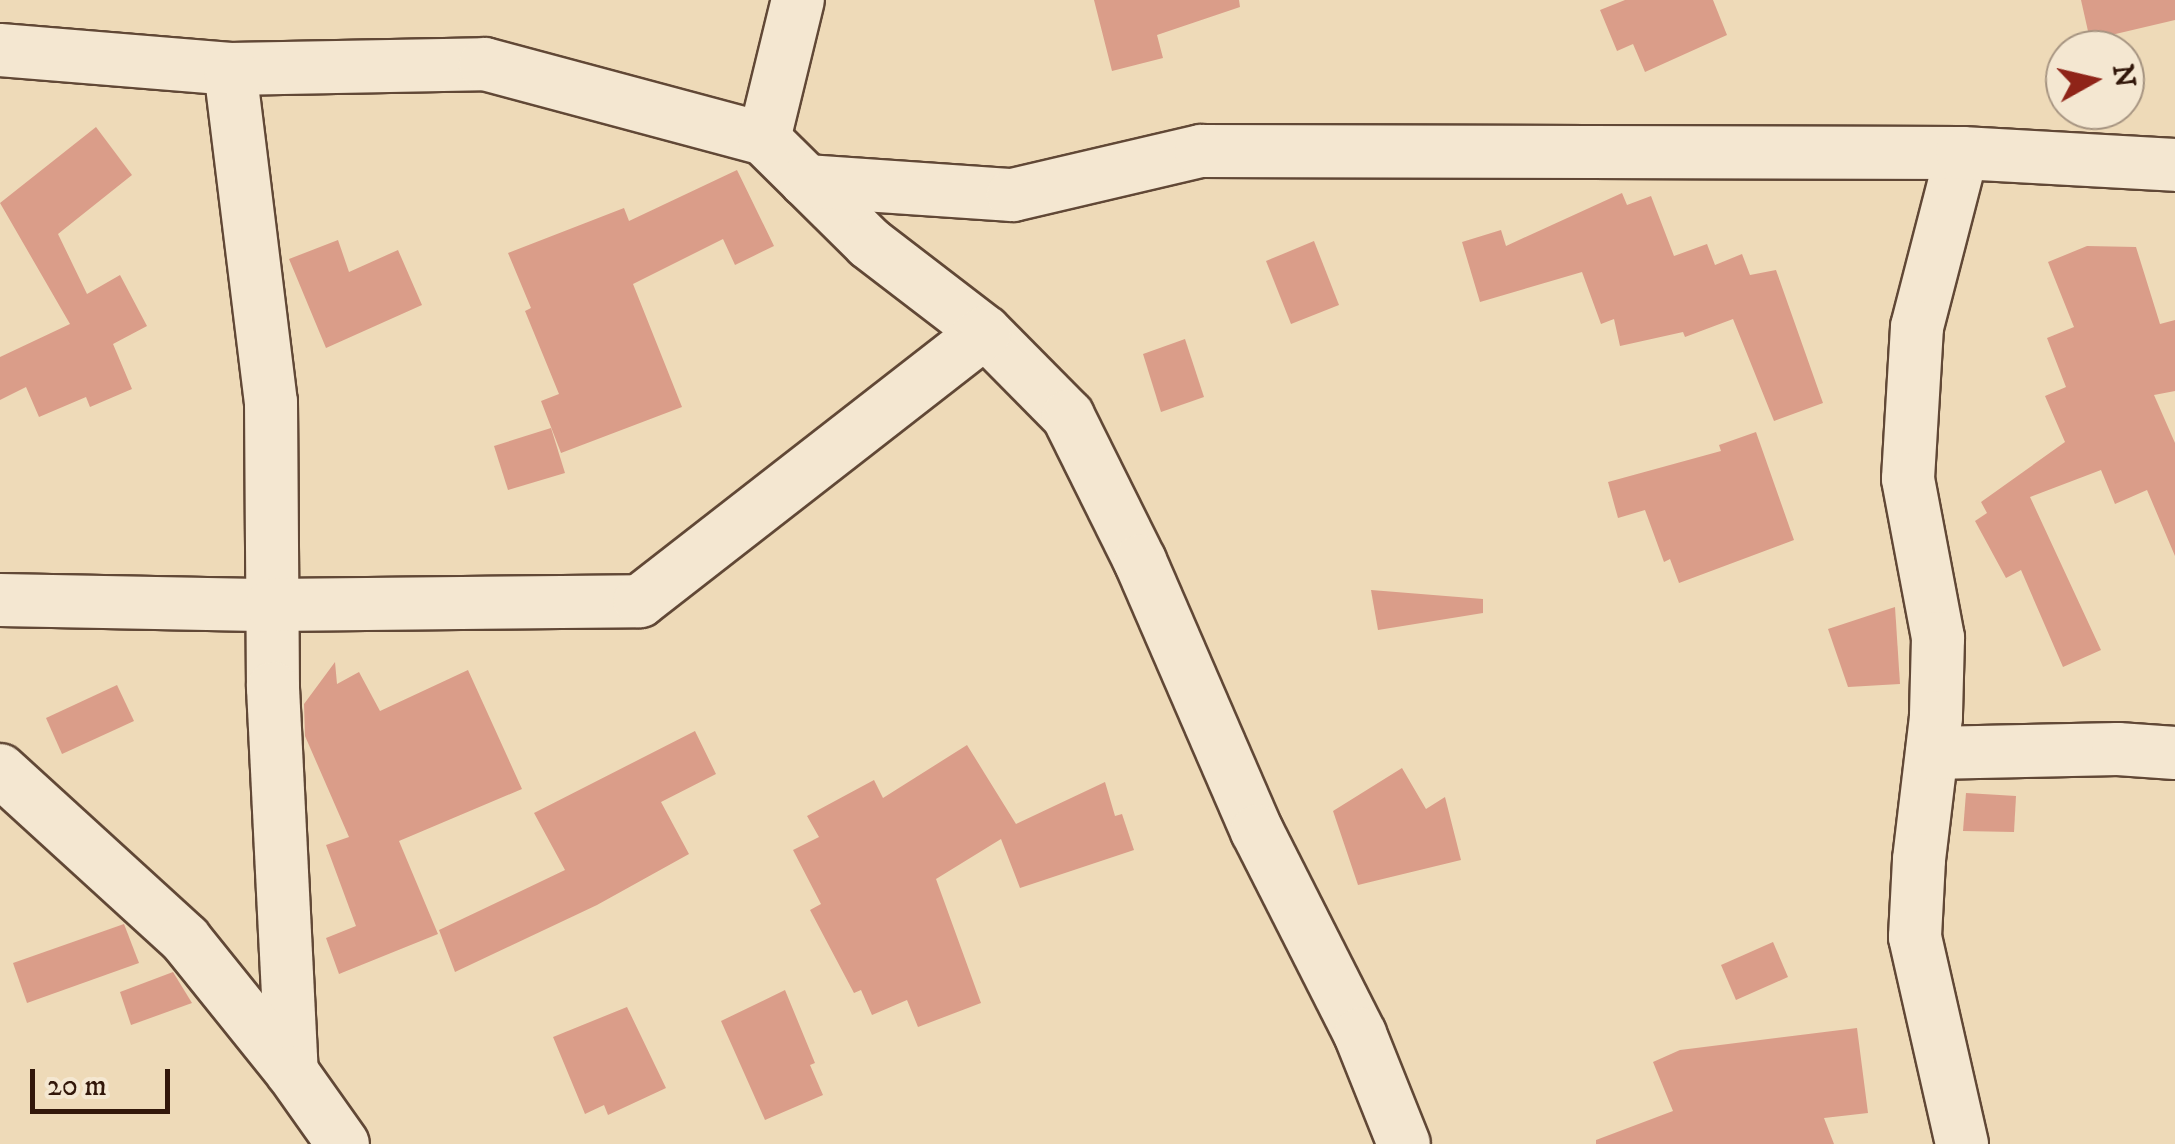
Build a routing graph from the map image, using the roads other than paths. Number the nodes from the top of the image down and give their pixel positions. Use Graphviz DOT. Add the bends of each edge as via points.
graph roads {
  1 [pos="798,0"];
  2 [pos="0,50"];
  3 [pos="230,70"];
  4 [pos="764,139"];
  5 [pos="1962,153"];
  6 [pos="2175,165"];
  7 [pos="806,181"];
  8 [pos="985,332"];
  9 [pos="0,600"];
  10 [pos="272,605"];
  11 [pos="1932,753"];
  12 [pos="2175,753"];
  13 [pos="0,770"];
  14 [pos="292,1072"];
  15 [pos="343,1144"];
  16 [pos="1404,1144"];
  17 [pos="1962,1144"];
  1 -- 4 [label="street"];
  2 -- 3 [label="street"];
  3 -- 4 [label="street" via="485,64"];
  3 -- 10 [label="street" via="271,402"];
  4 -- 7 [label="street"];
  5 -- 6 [label="street"];
  5 -- 7 [label="street" via="1201,151 1012,194"];
  5 -- 11 [label="street" via="1917,327 1908,479 1938,638"];
  7 -- 8 [label="street" via="869,243"];
  8 -- 10 [label="street" via="640,601"];
  8 -- 16 [label="street" via="1068,416 1140,561 1258,831 1360,1034"];
  9 -- 10 [label="street"];
  10 -- 14 [label="street"];
  11 -- 12 [label="street"];
  11 -- 17 [label="street" via="1915,937"];
  13 -- 14 [label="street" via="185,939"];
  14 -- 15 [label="street"];
}
